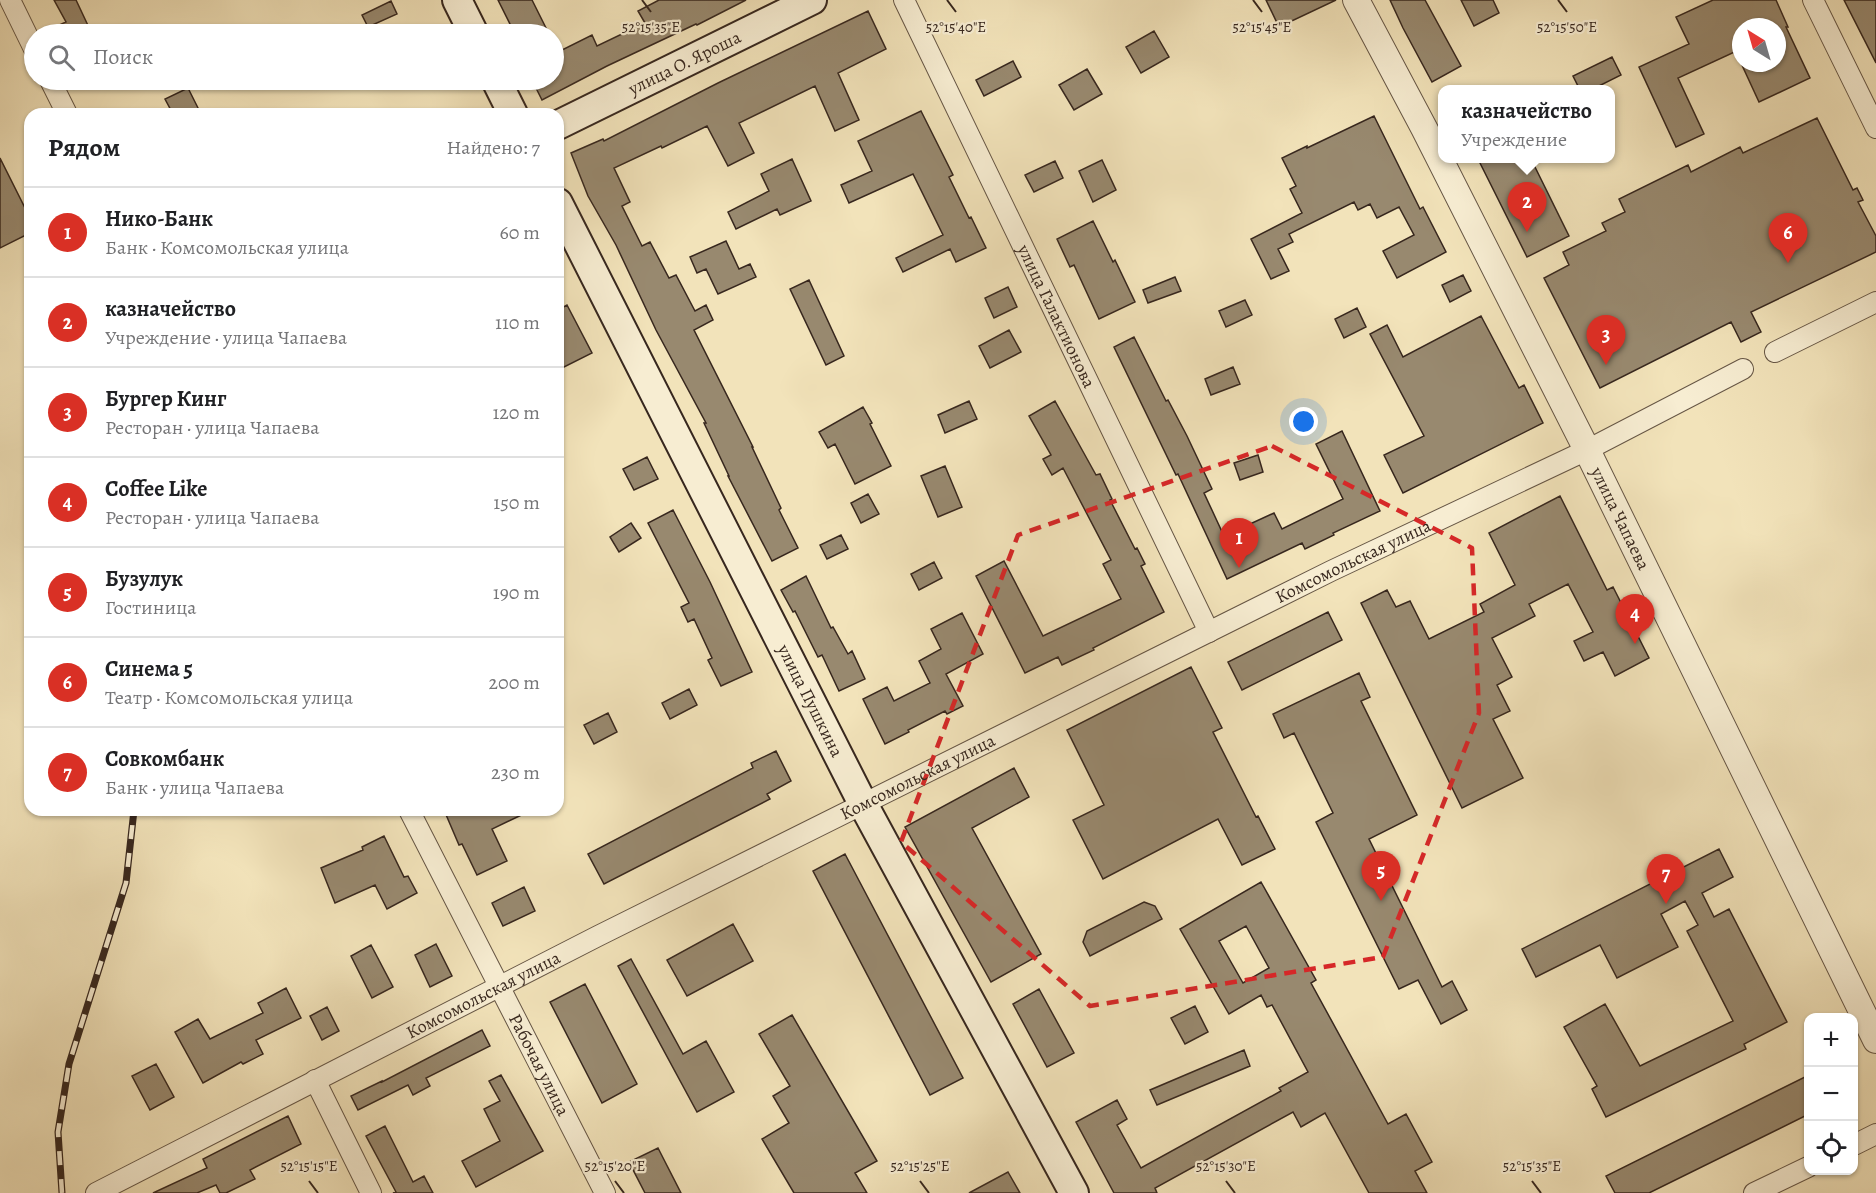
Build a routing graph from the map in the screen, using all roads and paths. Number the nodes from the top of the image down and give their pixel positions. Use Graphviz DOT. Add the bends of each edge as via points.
graph roads {
  1 [pos="10,0"];
  2 [pos="457,0"];
  3 [pos="812,0"];
  4 [pos="903,0"];
  5 [pos="1356,0"];
  6 [pos="1813,0"];
  7 [pos="469,24"];
  8 [pos="24,29"];
  9 [pos="55,90"];
  10 [pos="501,90"];
  11 [pos="64,108"];
  12 [pos="510,108"];
  13 [pos="564,122"];
  14 [pos="1876,128"];
  15 [pos="1438,156"];
  16 [pos="1442,163"];
  17 [pos="564,215"];
  18 [pos="1876,302"];
  19 [pos="1775,352"];
  20 [pos="1743,369"];
  21 [pos="1587,450"];
  22 [pos="1209,632"];
  23 [pos="863,804"];
  24 [pos="412,816"];
  25 [pos="499,986"];
  26 [pos="1876,1040"];
  27 [pos="315,1080"];
  28 [pos="1876,1134"];
  29 [pos="1858,1143"];
  30 [pos="1804,1169"];
  31 [pos="96,1193"];
  32 [pos="371,1193"];
  33 [pos="604,1193"];
  34 [pos="1074,1193"];
  35 [pos="1754,1193"];
  1 -- 8 [label="street"];
  2 -- 7 [label="main road"];
  3 -- 13 [label="main road, улица О. Яроша"];
  4 -- 22 [label="street, улица Галактионова"];
  5 -- 15 [label="street, улица Чапаева"];
  6 -- 14 [label="street"];
  9 -- 11 [label="street"];
  10 -- 12 [label="main road"];
  16 -- 21 [label="street, улица Чапаева"];
  17 -- 23 [label="main road, улица Пушкина"];
  18 -- 19 [label="street"];
  20 -- 21 [label="street, Комсомольская улица"];
  21 -- 22 [label="street, Комсомольская улица"];
  21 -- 26 [label="street, улица Чапаева"];
  22 -- 23 [label="street, Комсомольская улица"];
  23 -- 25 [label="street, Комсомольская улица"];
  23 -- 34 [label="main road, улица Пушкина"];
  24 -- 25 [label="street, Рабочая улица"];
  25 -- 27 [label="street, Комсомольская улица"];
  25 -- 33 [label="street, Рабочая улица"];
  27 -- 31 [label="street, Комсомольская улица"];
  27 -- 32 [label="street"];
  28 -- 29 [label="street"];
  30 -- 35 [label="street"];
}
